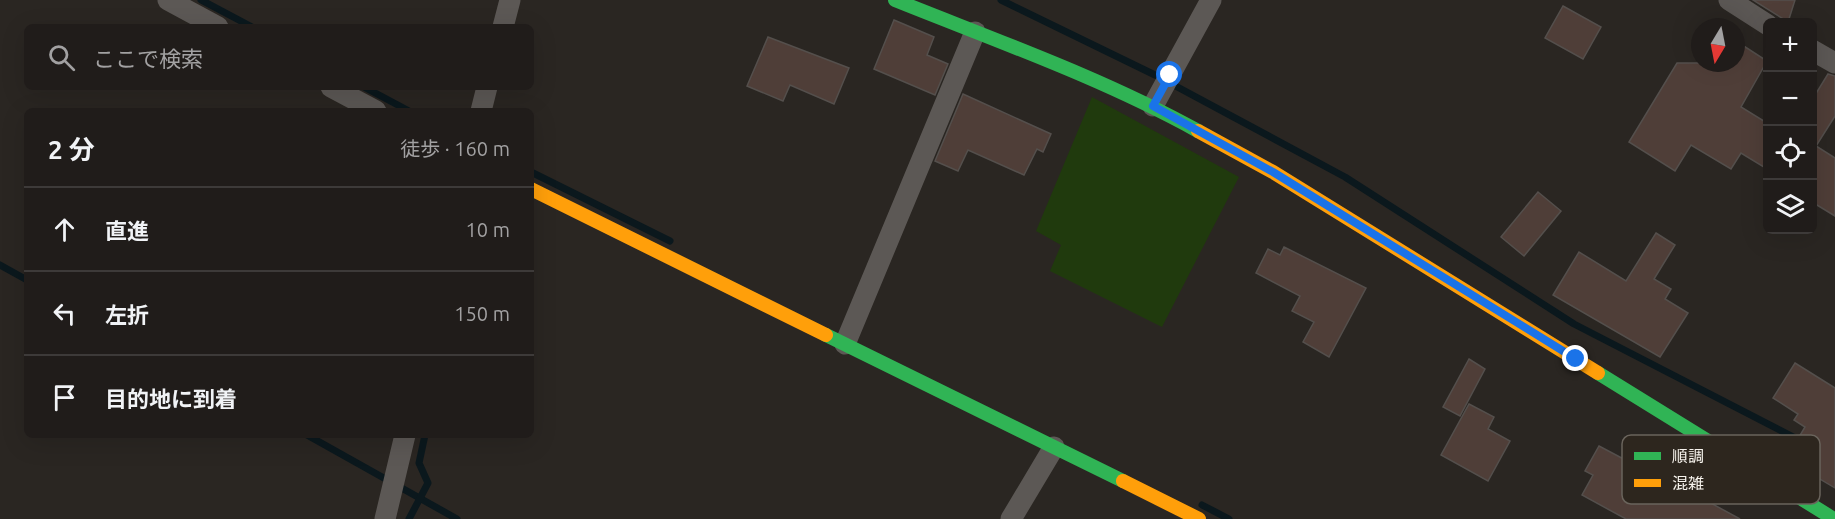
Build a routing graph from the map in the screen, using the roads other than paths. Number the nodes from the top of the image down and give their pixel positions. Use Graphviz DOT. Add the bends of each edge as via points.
graph roads {
  1 [pos="168,0"];
  2 [pos="510,0"];
  3 [pos="895,0"];
  4 [pos="1211,0"];
  5 [pos="1729,0"];
  6 [pos="943,9"];
  7 [pos="1763,22"];
  8 [pos="212,24"];
  9 [pos="504,24"];
  10 [pos="975,32"];
  11 [pos="1817,53"];
  12 [pos="1835,63"];
  13 [pos="337,90"];
  14 [pos="487,90"];
  15 [pos="1162,90"];
  16 [pos="370,108"];
  17 [pos="482,108"];
  18 [pos="534,190"];
  19 [pos="845,344"];
  20 [pos="1698,435"];
  21 [pos="404,438"];
  22 [pos="1054,447"];
  23 [pos="1810,504"];
  24 [pos="387,509"];
  25 [pos="1011,519"];
  26 [pos="1199,519"];
  27 [pos="1834,519"];
  1 -- 8 [label="street"];
  2 -- 9 [label="street"];
  3 -- 6 [label="street"];
  4 -- 15 [label="street"];
  5 -- 7 [label="street"];
  6 -- 10 [label="street"];
  10 -- 15 [label="street" via="1094,79"];
  10 -- 19 [label="street"];
  11 -- 12 [label="street"];
  13 -- 16 [label="street"];
  14 -- 17 [label="street"];
  15 -- 20 [label="street" via="1273,172"];
  18 -- 19 [label="street"];
  19 -- 22 [label="street"];
  21 -- 24 [label="street"];
  22 -- 25 [label="street"];
  22 -- 26 [label="street"];
  23 -- 27 [label="street"];
}
